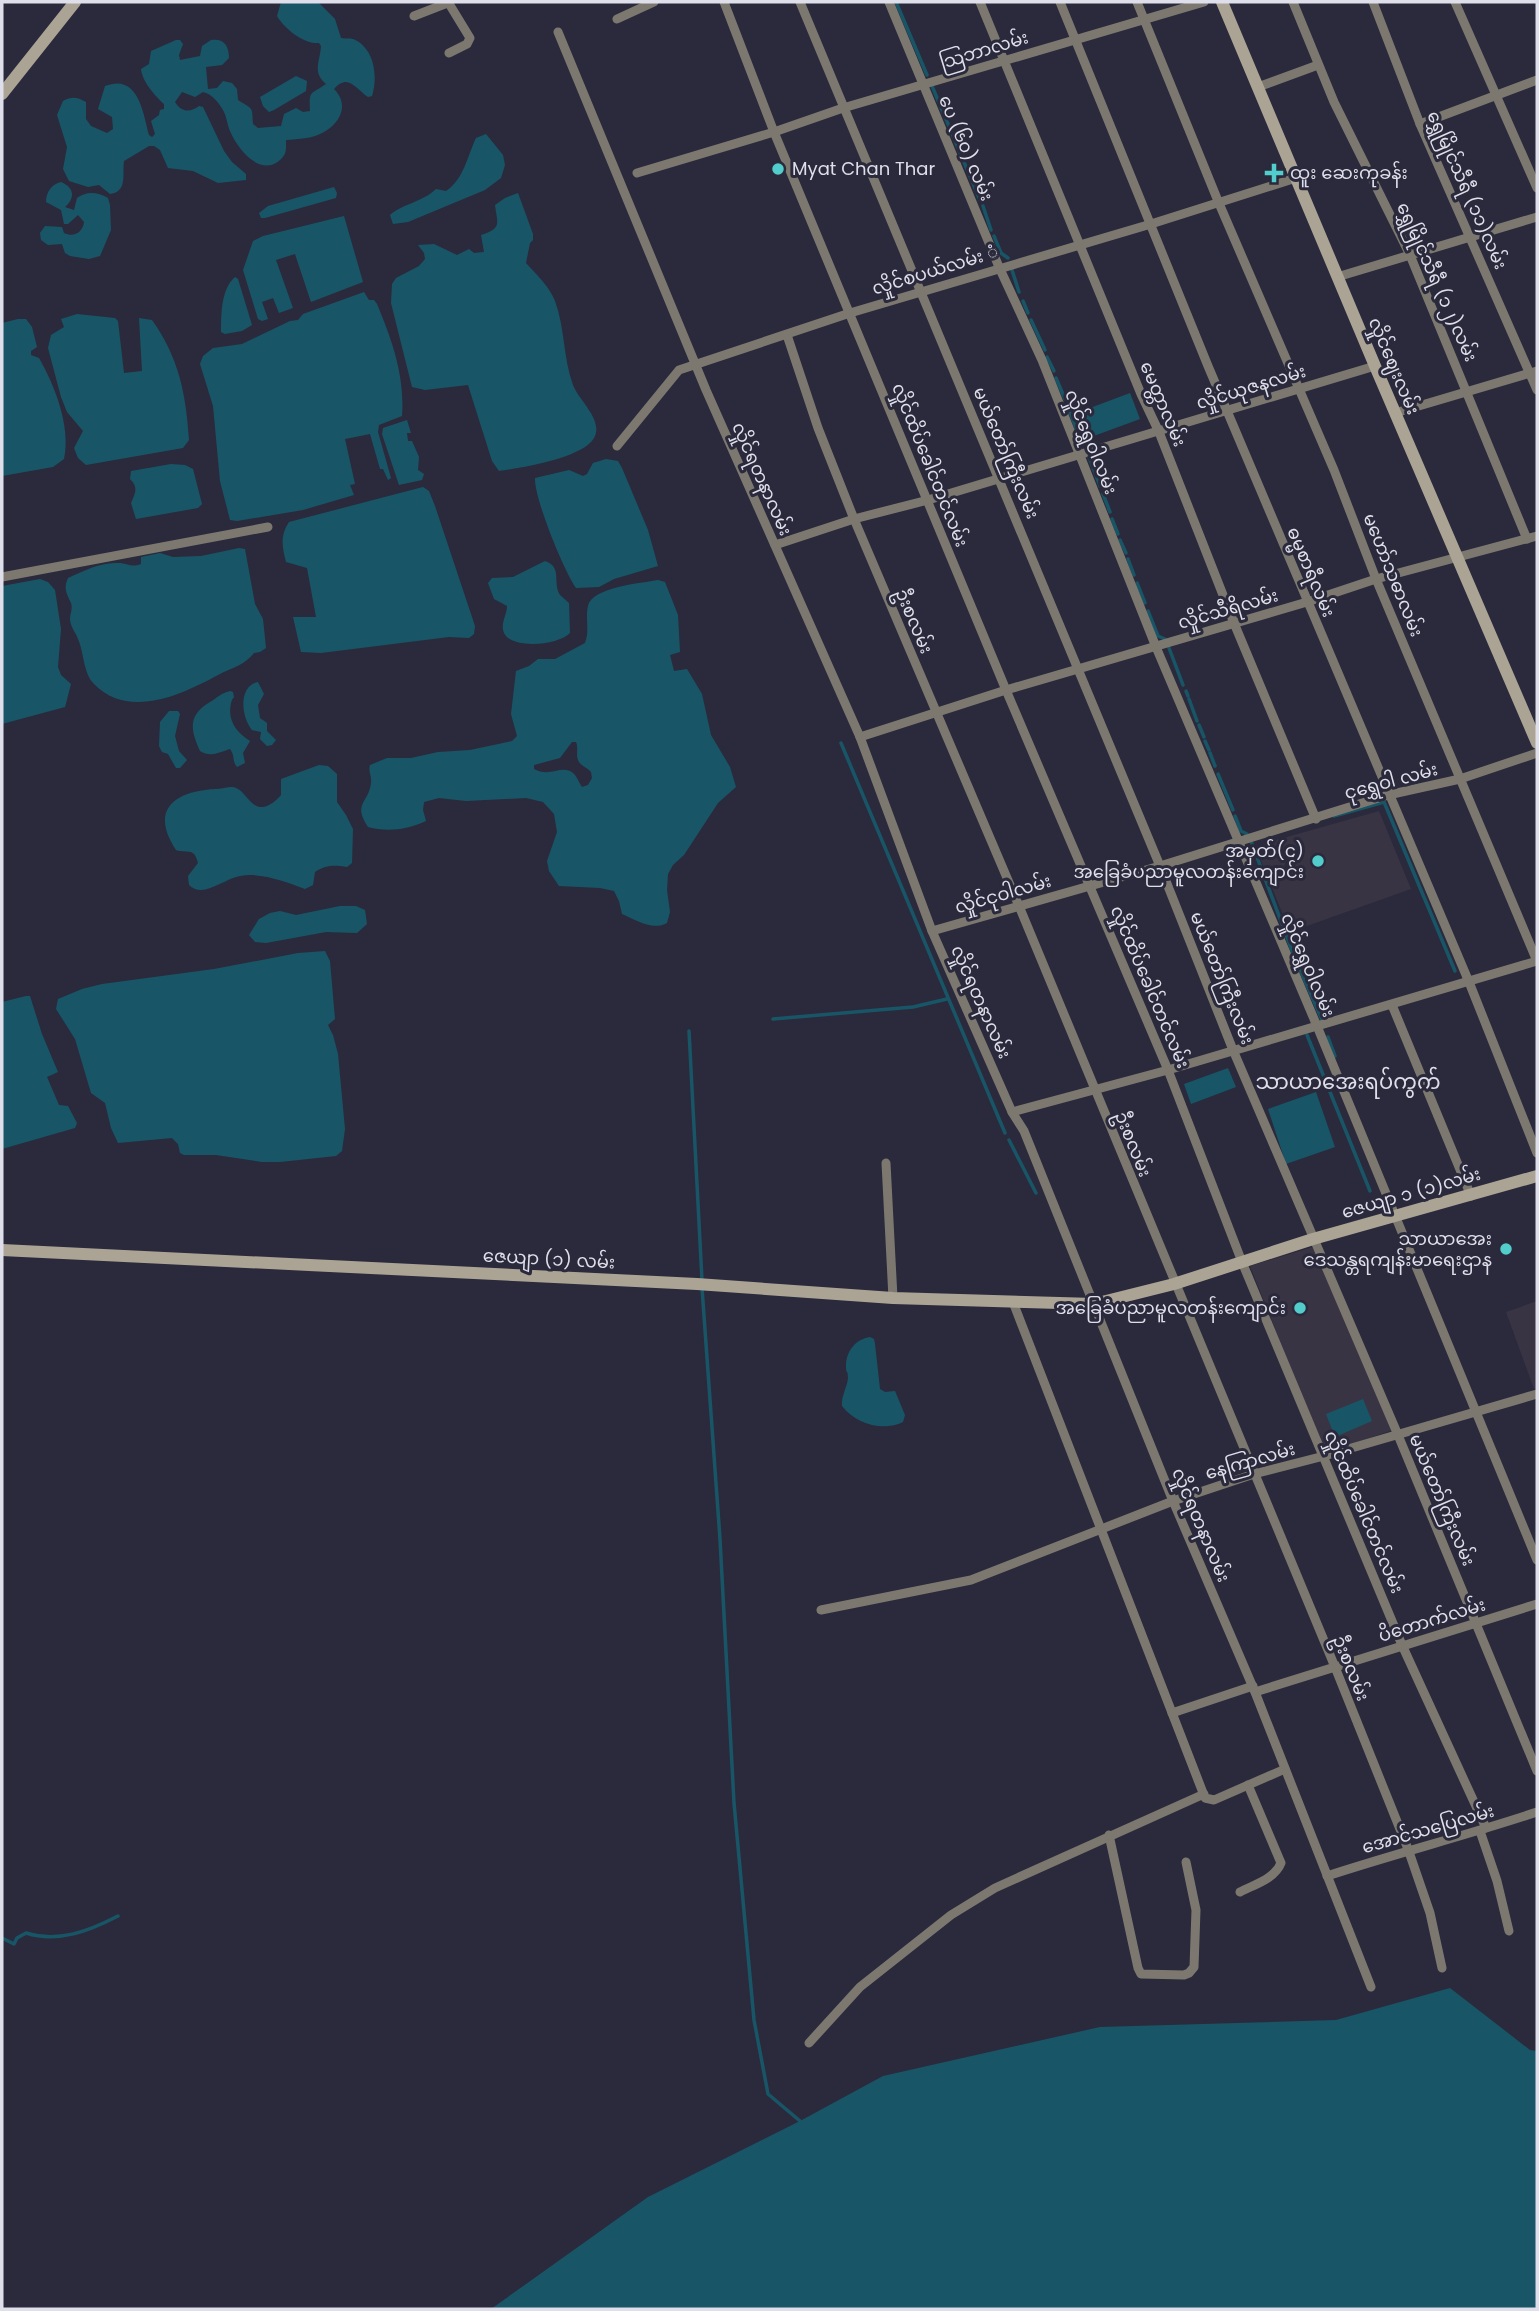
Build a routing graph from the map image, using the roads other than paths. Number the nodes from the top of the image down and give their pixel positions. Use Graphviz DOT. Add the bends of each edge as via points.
graph roads {
  1 [pos="75,2"];
  2 [pos="449,2"];
  3 [pos="654,2"];
  4 [pos="724,2"];
  5 [pos="800,2"];
  6 [pos="889,2"];
  7 [pos="980,2"];
  8 [pos="1059,2"];
  9 [pos="1137,2"];
  10 [pos="1204,2"];
  11 [pos="1222,2"];
  12 [pos="1293,2"];
  13 [pos="1373,2"];
  14 [pos="1455,2"];
  15 [pos="414,16"];
  16 [pos="617,19"];
  17 [pos="1144,19"];
  18 [pos="558,32"];
  19 [pos="1075,39"];
  20 [pos="449,54"];
  21 [pos="1005,60"];
  22 [pos="1318,65"];
  23 [pos="1537,80"];
  24 [pos="922,85"];
  25 [pos="1258,87"];
  26 [pos="2,94"];
  27 [pos="1498,95"];
  28 [pos="844,108"];
  29 [pos="1420,124"];
  30 [pos="774,132"];
  31 [pos="637,173"];
  32 [pos="1296,178"];
  33 [pos="1537,188"];
  34 [pos="1218,201"];
  35 [pos="1537,217"];
  36 [pos="1151,224"];
  37 [pos="1471,237"];
  38 [pos="1080,244"];
  39 [pos="1410,254"];
  40 [pos="999,267"];
  41 [pos="1337,277"];
  42 [pos="920,292"];
  43 [pos="850,313"];
  44 [pos="786,335"];
  45 [pos="696,363"];
  46 [pos="1375,366"];
  47 [pos="1534,372"];
  48 [pos="1299,389"];
  49 [pos="1537,390"];
  50 [pos="1468,391"];
  51 [pos="1227,410"];
  52 [pos="1395,413"];
  53 [pos="1159,432"];
  54 [pos="617,446"];
  55 [pos="1080,455"];
  56 [pos="1000,477"];
  57 [pos="928,500"];
  58 [pos="854,519"];
  59 [pos="268,527"];
  60 [pos="1534,537"];
  61 [pos="775,545"];
  62 [pos="1458,556"];
  63 [pos="2,577"];
  64 [pos="1376,579"];
  65 [pos="1307,602"];
  66 [pos="1234,623"];
  67 [pos="1162,645"];
  68 [pos="1077,670"];
  69 [pos="1006,690"];
  70 [pos="935,713"];
  71 [pos="860,737"];
  72 [pos="1537,743"];
  73 [pos="1537,753"];
  74 [pos="1460,779"];
  75 [pos="1388,794"];
  76 [pos="1316,818"];
  77 [pos="1244,838"];
  78 [pos="1160,866"];
  79 [pos="1091,886"];
  80 [pos="1019,906"];
  81 [pos="932,931"];
  82 [pos="1537,961"];
  83 [pos="1469,982"];
  84 [pos="1392,1005"];
  85 [pos="1317,1026"];
  86 [pos="1233,1050"];
  87 [pos="1168,1070"];
  88 [pos="1094,1090"];
  89 [pos="1012,1112"];
  90 [pos="1537,1153"];
  91 [pos="886,1163"];
  92 [pos="1537,1176"];
  93 [pos="1471,1195"];
  94 [pos="1394,1216"];
  95 [pos="1313,1239"];
  96 [pos="2,1250"];
  97 [pos="1242,1262"];
  98 [pos="1174,1284"];
  99 [pos="892,1298"];
  100 [pos="1013,1302"];
  101 [pos="1094,1304"];
  102 [pos="1537,1394"];
  103 [pos="1477,1412"];
  104 [pos="1398,1435"];
  105 [pos="1324,1456"];
  106 [pos="1254,1474"];
  107 [pos="1173,1501"];
  108 [pos="1100,1530"];
  109 [pos="1537,1560"];
  110 [pos="1537,1604"];
  111 [pos="821,1610"];
  112 [pos="1476,1623"];
  113 [pos="1402,1645"];
  114 [pos="1335,1667"];
  115 [pos="1254,1689"];
  116 [pos="1172,1713"];
  117 [pos="1285,1769"];
  118 [pos="1537,1770"];
  119 [pos="1248,1785"];
  120 [pos="1204,1794"];
  121 [pos="1537,1812"];
  122 [pos="1483,1829"];
  123 [pos="1109,1836"];
  124 [pos="1408,1849"];
  125 [pos="1186,1862"];
  126 [pos="1327,1876"];
  127 [pos="1240,1892"];
  128 [pos="1509,1931"];
  129 [pos="1442,1968"];
  130 [pos="1371,1987"];
  131 [pos="809,2043"];
  1 -- 26 [label="street"];
  2 -- 15 [label="street"];
  2 -- 20 [label="street" via="470,38"];
  3 -- 16 [label="street"];
  4 -- 30 [label="street, လှိုင်ထိပ်ခေါင်တင်လမ်း"];
  5 -- 28 [label="street, မယ်တော်ကြီးလမ်း"];
  6 -- 24 [label="street, ပေ (၆၀) လမ်း"];
  7 -- 21 [label="street, မေတ္တာလမ်း"];
  8 -- 19 [label="street, ဓမ္မစာရီလမ်း"];
  9 -- 17 [label="street"];
  10 -- 17 [label="street, သြဘာလမ်း"];
  11 -- 25 [label="street, လှိုင်ဈေးလမ်း"];
  12 -- 22 [label="street, ရွှေမြိုင်သီရီ (၁၂)လမ်း"];
  13 -- 29 [label="street, ရွှေမြိုင်သီရီ (၁၁)လမ်း"];
  14 -- 27 [label="street"];
  17 -- 19 [label="street, သြဘာလမ်း"];
  17 -- 34 [label="street"];
  18 -- 45 [label="street, လှိုင်ရတနာလမ်း"];
  19 -- 21 [label="street, သြဘာလမ်း"];
  19 -- 36 [label="street, ဓမ္မစာရီလမ်း"];
  21 -- 24 [label="street, သြဘာလမ်း"];
  21 -- 38 [label="street, မေတ္တာလမ်း"];
  22 -- 25 [label="street"];
  22 -- 39 [label="street, ရွှေမြိုင်သီရီ (၁၂)လမ်း"];
  23 -- 27 [label="street"];
  24 -- 28 [label="street, သြဘာလမ်း"];
  24 -- 40 [label="street, ပေ (၆၀) လမ်း"];
  25 -- 32 [label="street, လှိုင်ဈေးလမ်း"];
  27 -- 29 [label="street"];
  27 -- 33 [label="street"];
  28 -- 30 [label="street, သြဘာလမ်း"];
  28 -- 42 [label="street, မယ်တော်ကြီးလမ်း"];
  29 -- 37 [label="street, ရွှေမြိုင်သီရီ (၁၁)လမ်း"];
  30 -- 31 [label="street, သြဘာလမ်း"];
  30 -- 43 [label="street, လှိုင်ထိပ်ခေါင်တင်လမ်း"];
  32 -- 34 [label="street, လှိုင်စပယ်လမ်း ံ"];
  32 -- 41 [label="street, လှိုင်ဈေးလမ်း"];
  34 -- 36 [label="street, လှိုင်စပယ်လမ်း ံ"];
  34 -- 48 [label="street, မဟော်သဓာလမ်း"];
  35 -- 37 [label="street"];
  36 -- 38 [label="street, လှိုင်စပယ်လမ်း ံ"];
  36 -- 51 [label="street, ဓမ္မစာရီလမ်း"];
  37 -- 39 [label="street"];
  37 -- 47 [label="street, ရွှေမြိုင်သီရီ (၁၁)လမ်း"];
  38 -- 40 [label="street, လှိုင်စပယ်လမ်း ံ"];
  38 -- 53 [label="street, မေတ္တာလမ်း"];
  39 -- 41 [label="street"];
  39 -- 50 [label="street, ရွှေမြိုင်သီရီ (၁၂)လမ်း"];
  40 -- 42 [label="street, လှိုင်စပယ်လမ်း ံ"];
  40 -- 55 [label="street, လှိုင်ရွှေဝါလမ်း"];
  41 -- 46 [label="street, လှိုင်ဈေးလမ်း"];
  42 -- 43 [label="street, လှိုင်စပယ်လမ်း ံ"];
  42 -- 56 [label="street, မယ်တော်ကြီးလမ်း"];
  43 -- 44 [label="street, လှိုင်စပယ်လမ်း ံ"];
  43 -- 57 [label="street, လှိုင်ထိပ်ခေါင်တင်လမ်း"];
  44 -- 45 [label="street, လှိုင်စပယ်လမ်း ံ"];
  44 -- 58 [label="street, ဦးစလမ်း"];
  45 -- 54 [label="street, လှိုင်စပယ်လမ်း ံ" via="679,370"];
  45 -- 61 [label="street, လှိုင်ရတနာလမ်း"];
  46 -- 48 [label="street, လှိုင်ယုဇနလမ်း"];
  46 -- 52 [label="street, လှိုင်ဈေးလမ်း"];
  47 -- 49 [label="street, ရွှေမြိုင်သီရီ (၁၁)လမ်း"];
  47 -- 50 [label="street"];
  48 -- 51 [label="street, လှိုင်ယုဇနလမ်း"];
  48 -- 64 [label="street, မဟော်သဓာလမ်း"];
  50 -- 52 [label="street"];
  50 -- 60 [label="street, ရွှေမြိုင်သီရီ (၁၂)လမ်း"];
  51 -- 53 [label="street, လှိုင်ယုဇနလမ်း"];
  51 -- 65 [label="street, ဓမ္မစာရီလမ်း"];
  52 -- 62 [label="street, လှိုင်ဈေးလမ်း"];
  53 -- 55 [label="street, လှိုင်ယုဇနလမ်း"];
  53 -- 66 [label="street, မေတ္တာလမ်း"];
  55 -- 56 [label="street, လှိုင်ယုဇနလမ်း"];
  55 -- 67 [label="street, လှိုင်ရွှေဝါလမ်း"];
  56 -- 57 [label="street, လှိုင်ယုဇနလမ်း"];
  56 -- 68 [label="street, မယ်တော်ကြီးလမ်း"];
  57 -- 58 [label="street, လှိုင်ယုဇနလမ်း"];
  57 -- 69 [label="street, လှိုင်ထိပ်ခေါင်တင်လမ်း"];
  58 -- 61 [label="street, လှိုင်ယုဇနလမ်း"];
  58 -- 70 [label="street, ဦးစလမ်း"];
  59 -- 63 [label="street"];
  60 -- 62 [label="street, လှိုင်သီရိလမ်း"];
  61 -- 71 [label="street, လှိုင်ရတနာလမ်း"];
  62 -- 64 [label="street, လှိုင်သီရိလမ်း"];
  62 -- 72 [label="street, လှိုင်ဈေးလမ်း"];
  64 -- 65 [label="street, လှိုင်သီရိလမ်း"];
  64 -- 74 [label="street, မဟော်သဓာလမ်း"];
  65 -- 66 [label="street, လှိုင်သီရိလမ်း"];
  65 -- 75 [label="street, ဓမ္မစာရီလမ်း"];
  66 -- 67 [label="street, လှိုင်သီရိလမ်း"];
  66 -- 76 [label="street, မေတ္တာလမ်း"];
  67 -- 68 [label="street, လှိုင်သီရိလမ်း"];
  67 -- 77 [label="street, လှိုင်ရွှေဝါလမ်း"];
  68 -- 69 [label="street, လှိုင်သီရိလမ်း"];
  68 -- 78 [label="street, မယ်တော်ကြီးလမ်း"];
  69 -- 70 [label="street, လှိုင်သီရိလမ်း"];
  69 -- 79 [label="street, လှိုင်ထိပ်ခေါင်တင်လမ်း"];
  70 -- 71 [label="street, လှိုင်သီရိလမ်း"];
  70 -- 80 [label="street, ဦးစလမ်း"];
  71 -- 81 [label="street, လှိုင်ရတနာလမ်း"];
  73 -- 74 [label="street, ငုရွှေဝါ လမ်း"];
  74 -- 75 [label="street, ငုရွှေဝါ လမ်း"];
  74 -- 82 [label="street, မဟော်သဓာလမ်း"];
  75 -- 76 [label="street, ငုရွှေဝါ လမ်း"];
  75 -- 83 [label="street, ဓမ္မစာရီလမ်း"];
  76 -- 77 [label="street, ငုရွှေဝါ လမ်း"];
  77 -- 78 [label="street, လှိုင်ငုဝါလမ်း"];
  77 -- 85 [label="street, လှိုင်ရွှေဝါလမ်း"];
  78 -- 79 [label="street, လှိုင်ငုဝါလမ်း"];
  78 -- 86 [label="street, မယ်တော်ကြီးလမ်း"];
  79 -- 80 [label="street, လှိုင်ငုဝါလမ်း"];
  79 -- 87 [label="street, လှိုင်ထိပ်ခေါင်တင်လမ်း"];
  80 -- 81 [label="street, လှိုင်ငုဝါလမ်း"];
  80 -- 88 [label="street, ဦးစလမ်း"];
  81 -- 89 [label="street, လှိုင်ရတနာလမ်း"];
  82 -- 83 [label="street"];
  83 -- 84 [label="street"];
  83 -- 90 [label="street, ဓမ္မစာရီလမ်း"];
  84 -- 85 [label="street"];
  84 -- 93 [label="street"];
  85 -- 86 [label="street"];
  85 -- 94 [label="street, လှိုင်ရွှေဝါလမ်း"];
  86 -- 87 [label="street"];
  86 -- 95 [label="street, မယ်တော်ကြီးလမ်း"];
  87 -- 88 [label="street"];
  87 -- 97 [label="street, လှိုင်ထိပ်ခေါင်တင်လမ်း"];
  88 -- 89 [label="street"];
  88 -- 98 [label="street, ဦးစလမ်း"];
  89 -- 101 [label="street, လှိုင်ရတနာလမ်း" via="1024,1131"];
  91 -- 99 [label="street"];
  92 -- 93 [label="street, ဇေယျာ ၁ (၁)လမ်း"];
  93 -- 94 [label="street, ဇေယျာ ၁ (၁)လမ်း"];
  94 -- 95 [label="street, ဇေယျာ ၁ (၁)လမ်း"];
  94 -- 103 [label="street, လှိုင်ရွှေဝါလမ်း"];
  95 -- 97 [label="street, ဇေယျာ ၁ (၁)လမ်း"];
  95 -- 104 [label="street, မယ်တော်ကြီးလမ်း"];
  96 -- 99 [label="street, ဇေယျာ (၁) လမ်း"];
  97 -- 98 [label="street, ဇေယျာ ၁ (၁)လမ်း"];
  97 -- 105 [label="street, လှိုင်ထိပ်ခေါင်တင်လမ်း"];
  98 -- 101 [label="street, ဇေယျာ ၁ (၁)လမ်း"];
  98 -- 106 [label="street, ဦးစလမ်း"];
  99 -- 100 [label="street, ဇေယျာ (၁) လမ်း"];
  100 -- 101 [label="street, ဇေယျာ (၁) လမ်း"];
  100 -- 108 [label="street"];
  101 -- 107 [label="street, လှိုင်ရတနာလမ်း"];
  102 -- 103 [label="street, နေကြာလမ်း"];
  103 -- 104 [label="street, နေကြာလမ်း"];
  103 -- 109 [label="street, လှိုင်ရွှေဝါလမ်း"];
  104 -- 105 [label="street, နေကြာလမ်း"];
  104 -- 112 [label="street, မယ်တော်ကြီးလမ်း"];
  105 -- 106 [label="street, နေကြာလမ်း"];
  105 -- 113 [label="street, လှိုင်ထိပ်ခေါင်တင်လမ်း"];
  106 -- 107 [label="street, နေကြာလမ်း"];
  106 -- 114 [label="street, ဦးစလမ်း"];
  107 -- 108 [label="street, နေကြာလမ်း"];
  107 -- 115 [label="street, လှိုင်ရတနာလမ်း"];
  108 -- 111 [label="street, နေကြာလမ်း" via="971,1580"];
  108 -- 116 [label="street"];
  110 -- 112 [label="street, ပိတောက်လမ်း"];
  112 -- 113 [label="street, ပိတောက်လမ်း"];
  112 -- 118 [label="street, မယ်တော်ကြီးလမ်း"];
  113 -- 114 [label="street, ပိတောက်လမ်း"];
  113 -- 122 [label="street, လှိုင်ထိပ်ခေါင်တင်လမ်း"];
  114 -- 115 [label="street, ပိတောက်လမ်း"];
  114 -- 124 [label="street, ဦးစလမ်း"];
  115 -- 116 [label="street, ပိတောက်လမ်း"];
  115 -- 117 [label="street, လှိုင်ရတနာလမ်း"];
  116 -- 120 [label="street"];
  117 -- 119 [label="street"];
  117 -- 126 [label="street, လှိုင်ရတနာလမ်း"];
  119 -- 120 [label="street" via="1214,1800"];
  119 -- 127 [label="street" via="1281,1863 1272,1875"];
  120 -- 123 [label="street"];
  121 -- 122 [label="street, အောင်သပြေလမ်း"];
  122 -- 124 [label="street, အောင်သပြေလမ်း"];
  122 -- 128 [label="street, လှိုင်ထိပ်ခေါင်တင်လမ်း"];
  123 -- 125 [label="street" via="1141,1974 1184,1975 1194,1967 1196,1909"];
  123 -- 131 [label="street" via="995,1888 951,1915 860,1987"];
  124 -- 126 [label="street, အောင်သပြေလမ်း"];
  124 -- 129 [label="street, ဦးစလမ်း" via="1430,1913"];
  126 -- 130 [label="street, လှိုင်ရတနာလမ်း"];
}
